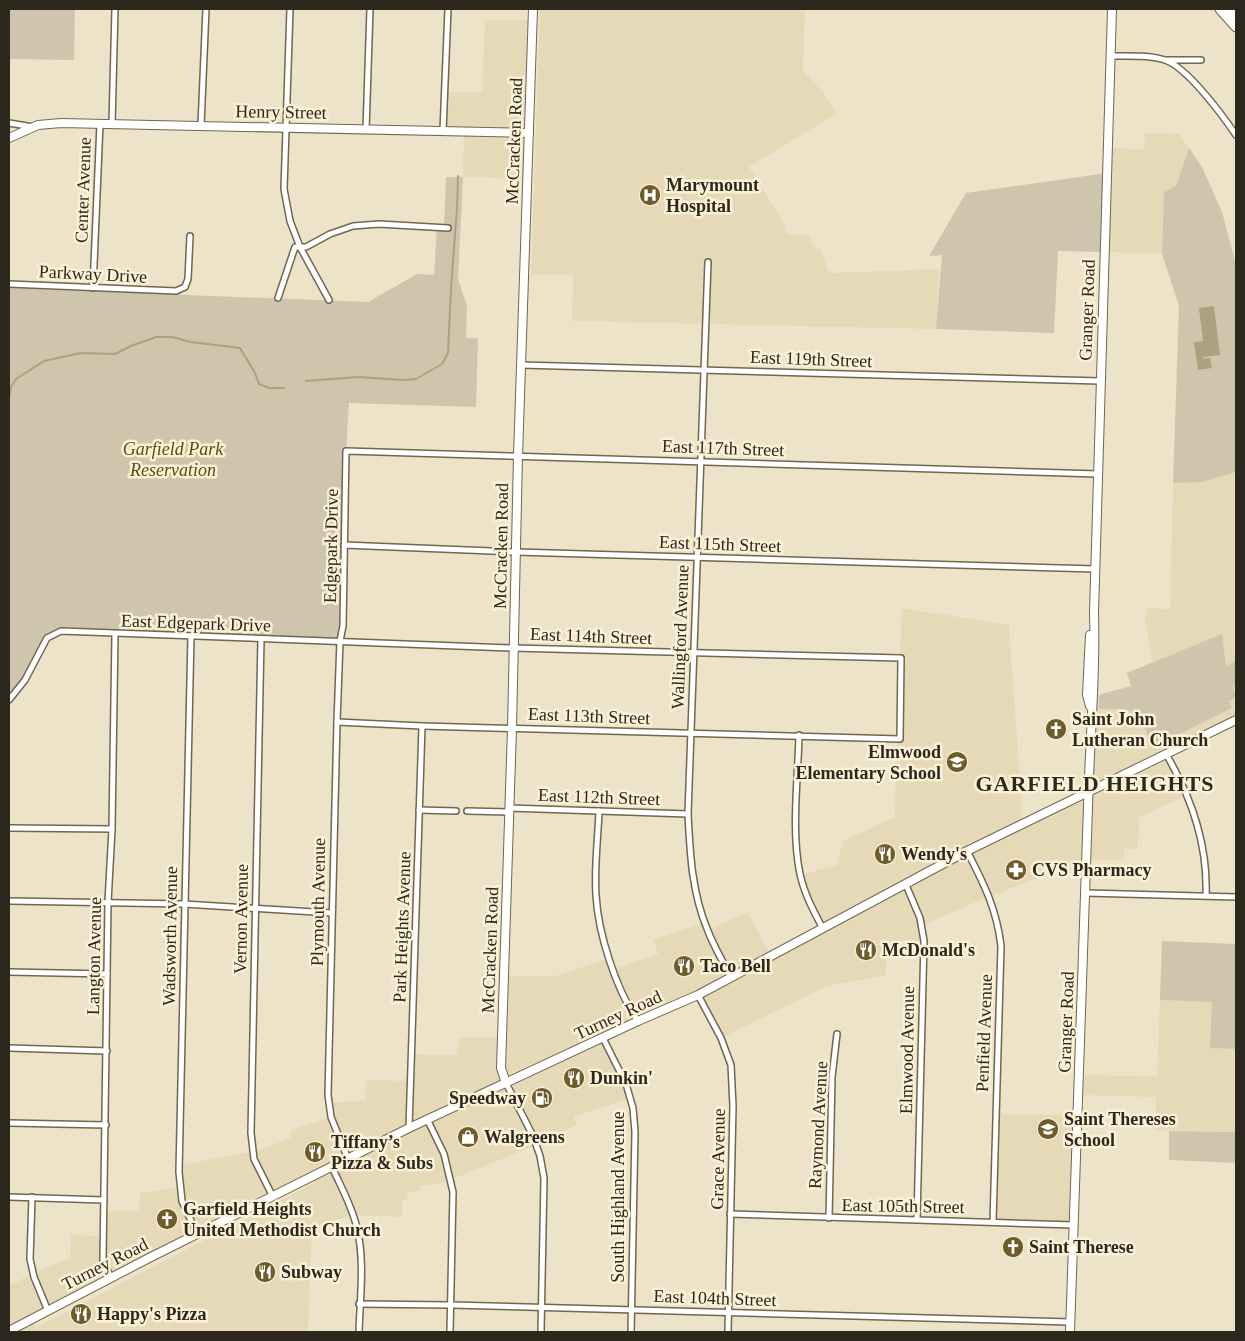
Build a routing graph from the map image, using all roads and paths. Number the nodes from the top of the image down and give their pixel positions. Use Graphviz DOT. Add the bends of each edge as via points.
graph roads {
  1 [pos="115,9"];
  2 [pos="206,9"];
  3 [pos="290,9"];
  4 [pos="370,9"];
  5 [pos="448,9"];
  6 [pos="533,9"];
  7 [pos="1112,9"];
  8 [pos="1220,9"];
  9 [pos="1230,9"];
  10 [pos="1236,17"];
  11 [pos="1236,27"];
  12 [pos="1111,56"];
  13 [pos="1166,60"];
  14 [pos="1201,60"];
  15 [pos="9,123"];
  16 [pos="100,124"];
  17 [pos="112,124"];
  18 [pos="201,125"];
  19 [pos="34,127"];
  20 [pos="286,127"];
  21 [pos="366,130"];
  22 [pos="443,131"];
  23 [pos="529,133"];
  24 [pos="1236,135"];
  25 [pos="9,138"];
  26 [pos="448,228"];
  27 [pos="190,236"];
  28 [pos="300,247"];
  29 [pos="708,262"];
  30 [pos="9,284"];
  31 [pos="93,288"];
  32 [pos="278,298"];
  33 [pos="329,300"];
  34 [pos="521,365"];
  35 [pos="705,370"];
  36 [pos="1100,381"];
  37 [pos="346,451"];
  38 [pos="518,456"];
  39 [pos="701,461"];
  40 [pos="1098,474"];
  41 [pos="344,545"];
  42 [pos="516,552"];
  43 [pos="697,557"];
  44 [pos="1095,569"];
  45 [pos="115,634"];
  46 [pos="191,636"];
  47 [pos="261,639"];
  48 [pos="340,641"];
  49 [pos="513,648"];
  50 [pos="694,652"];
  51 [pos="9,700"];
  52 [pos="1236,720"];
  53 [pos="336,722"];
  54 [pos="422,726"];
  55 [pos="512,728"];
  56 [pos="691,733"];
  57 [pos="799,735"];
  58 [pos="900,739"];
  59 [pos="1166,754"];
  60 [pos="1088,793"];
  61 [pos="419,810"];
  62 [pos="509,810"];
  63 [pos="456,811"];
  64 [pos="467,811"];
  65 [pos="599,811"];
  66 [pos="688,814"];
  67 [pos="9,828"];
  68 [pos="112,829"];
  69 [pos="967,851"];
  70 [pos="906,885"];
  71 [pos="1086,893"];
  72 [pos="1206,896"];
  73 [pos="1236,897"];
  74 [pos="9,901"];
  75 [pos="108,902"];
  76 [pos="184,904"];
  77 [pos="254,909"];
  78 [pos="331,913"];
  79 [pos="822,927"];
  80 [pos="9,972"];
  81 [pos="107,974"];
  82 [pos="730,976"];
  83 [pos="698,995"];
  84 [pos="638,1021"];
  85 [pos="837,1034"];
  86 [pos="603,1038"];
  87 [pos="9,1048"];
  88 [pos="107,1051"];
  89 [pos="506,1083"];
  90 [pos="428,1121"];
  91 [pos="9,1123"];
  92 [pos="106,1125"];
  93 [pos="409,1128"];
  94 [pos="348,1159"];
  95 [pos="332,1167"];
  96 [pos="272,1196"];
  97 [pos="9,1197"];
  98 [pos="32,1197"];
  99 [pos="104,1200"];
  100 [pos="730,1214"];
  101 [pos="828,1218"];
  102 [pos="917,1220"];
  103 [pos="993,1222"];
  104 [pos="1074,1225"];
  105 [pos="197,1234"];
  106 [pos="111,1277"];
  107 [pos="359,1304"];
  108 [pos="451,1305"];
  109 [pos="542,1308"];
  110 [pos="632,1310"];
  111 [pos="48,1311"];
  112 [pos="728,1313"];
  113 [pos="1070,1322"];
  114 [pos="9,1331"];
  115 [pos="359,1332"];
  116 [pos="450,1332"];
  117 [pos="541,1332"];
  118 [pos="631,1332"];
  119 [pos="728,1332"];
  120 [pos="1070,1332"];
  1 -- 17 [label="street"];
  2 -- 18 [label="street"];
  3 -- 20 [label="street"];
  4 -- 21 [label="street"];
  5 -- 22 [label="street"];
  6 -- 23 [label="main road, McCracken Road"];
  7 -- 12 [label="main road, Granger Road"];
  8 -- 11 [label="highway"];
  9 -- 10 [label="highway"];
  12 -- 13 [label="street"];
  12 -- 36 [label="main road, Granger Road"];
  13 -- 14 [label="street"];
  13 -- 24 [label="street" via="1195,84"];
  15 -- 19 [label="street, Henry Street"];
  16 -- 17 [label="main road, Henry Street"];
  16 -- 19 [label="main road, Henry Street" via="61,123"];
  16 -- 31 [label="street, Center Avenue"];
  17 -- 18 [label="main road, Henry Street"];
  18 -- 20 [label="main road, Henry Street"];
  19 -- 25 [label="main road, Henry Street"];
  20 -- 21 [label="main road, Henry Street"];
  20 -- 28 [label="street" via="284,189 290,222"];
  21 -- 22 [label="main road, Henry Street"];
  22 -- 23 [label="main road, Henry Street"];
  23 -- 34 [label="main road, McCracken Road"];
  26 -- 28 [label="street" via="379,224 353,226"];
  27 -- 31 [label="street, Parkway Drive" via="188,279 185,286 176,292"];
  28 -- 32 [label="street" via="295,247"];
  28 -- 33 [label="street"];
  29 -- 35 [label="street, Wallingford Avenue"];
  30 -- 31 [label="street, Parkway Drive"];
  34 -- 35 [label="street, East 119th Street"];
  34 -- 38 [label="main road, McCracken Road"];
  35 -- 36 [label="street, East 119th Street"];
  35 -- 39 [label="street, Wallingford Avenue"];
  36 -- 40 [label="main road, Granger Road"];
  37 -- 38 [label="street, East 117th Street"];
  37 -- 41 [label="street, Edgepark Drive"];
  38 -- 39 [label="street, East 117th Street"];
  38 -- 42 [label="main road, McCracken Road"];
  39 -- 40 [label="street, East 117th Street"];
  39 -- 43 [label="street, Wallingford Avenue"];
  40 -- 44 [label="main road, Granger Road"];
  41 -- 42 [label="street, East 115th Street"];
  41 -- 48 [label="street, Edgepark Drive"];
  42 -- 43 [label="street, East 115th Street"];
  42 -- 49 [label="main road, McCracken Road"];
  43 -- 44 [label="street, East 115th Street"];
  43 -- 50 [label="street, Wallingford Avenue"];
  44 -- 60 [label="main road, Granger Road"];
  45 -- 46 [label="street, East Edgepark Drive"];
  45 -- 51 [label="street, East Edgepark Drive" via="61,631 53,634 42,644 25,680"];
  45 -- 68 [label="street, Langton Avenue"];
  46 -- 47 [label="street, East Edgepark Drive"];
  46 -- 76 [label="street, Wadsworth Avenue"];
  47 -- 48 [label="street, East Edgepark Drive"];
  47 -- 77 [label="street, Vernon Avenue"];
  48 -- 49 [label="street, East 114th Street"];
  48 -- 53 [label="street, Plymouth Avenue"];
  49 -- 50 [label="street, East 114th Street"];
  49 -- 55 [label="main road, McCracken Road"];
  50 -- 56 [label="street, Wallingford Avenue"];
  50 -- 58 [label="street, East 114th Street" via="901,658"];
  52 -- 59 [label="main road, Turney Road"];
  53 -- 54 [label="street, East 113th Street"];
  53 -- 78 [label="street, Plymouth Avenue"];
  54 -- 55 [label="street, East 113th Street"];
  54 -- 61 [label="street, Park Heights Avenue"];
  55 -- 56 [label="street, East 113th Street"];
  55 -- 62 [label="main road, McCracken Road"];
  56 -- 57 [label="street, East 113th Street"];
  56 -- 66 [label="street, Wallingford Avenue"];
  57 -- 58 [label="street, East 113th Street"];
  57 -- 79 [label="street" via="796,838 800,874"];
  59 -- 60 [label="main road, Turney Road"];
  59 -- 72 [label="street" via="1183,784 1197,820 1204,849"];
  60 -- 69 [label="main road, Turney Road"];
  60 -- 71 [label="main road, Granger Road"];
  61 -- 63 [label="street"];
  61 -- 93 [label="street, Park Heights Avenue"];
  62 -- 64 [label="street, East 112th Street"];
  62 -- 65 [label="street, East 112th Street"];
  62 -- 89 [label="main road, McCracken Road" via="501,1068"];
  65 -- 66 [label="street, East 112th Street"];
  65 -- 84 [label="street" via="596,896 603,937 619,984"];
  66 -- 82 [label="street, Wallingford Avenue" via="690,860 696,894 708,930"];
  67 -- 68 [label="street"];
  68 -- 75 [label="street, Langton Avenue"];
  69 -- 70 [label="main road, Turney Road"];
  69 -- 103 [label="street, Penfield Avenue" via="990,897 999,925 1001,946"];
  70 -- 79 [label="main road, Turney Road"];
  70 -- 102 [label="street, Elmwood Avenue" via="920,918 924,941"];
  71 -- 72 [label="street"];
  71 -- 104 [label="main road, Granger Road"];
  72 -- 73 [label="street"];
  74 -- 75 [label="street"];
  75 -- 76 [label="street"];
  75 -- 81 [label="street, Langton Avenue"];
  76 -- 77 [label="street"];
  76 -- 105 [label="street, Wadsworth Avenue" via="179,1172 182,1201"];
  77 -- 78 [label="street"];
  77 -- 96 [label="street, Vernon Avenue" via="251,1133 254,1159"];
  78 -- 94 [label="street, Plymouth Avenue" via="328,1095 331,1117"];
  79 -- 82 [label="main road, Turney Road"];
  80 -- 81 [label="street"];
  81 -- 88 [label="street, Langton Avenue"];
  82 -- 83 [label="main road, Turney Road"];
  83 -- 84 [label="main road, Turney Road"];
  83 -- 100 [label="street, Grace Avenue" via="732,1065"];
  84 -- 86 [label="main road, Turney Road"];
  85 -- 101 [label="street, Raymond Avenue" via="832,1077"];
  86 -- 89 [label="main road, Turney Road"];
  86 -- 110 [label="street, South Highland Avenue" via="626,1084 633,1108"];
  87 -- 88 [label="street"];
  88 -- 92 [label="street, Langton Avenue"];
  89 -- 90 [label="main road, Turney Road"];
  89 -- 109 [label="street" via="533,1136 544,1178"];
  90 -- 93 [label="main road, Turney Road"];
  90 -- 108 [label="street" via="444,1154 454,1192"];
  91 -- 92 [label="street"];
  92 -- 99 [label="street, Langton Avenue"];
  93 -- 94 [label="main road, Turney Road"];
  94 -- 95 [label="main road, Turney Road"];
  95 -- 96 [label="main road, Turney Road"];
  95 -- 107 [label="street" via="352,1212 359,1238"];
  96 -- 105 [label="main road, Turney Road"];
  97 -- 98 [label="street"];
  98 -- 99 [label="street"];
  98 -- 111 [label="street" via="30,1259"];
  99 -- 106 [label="street, Langton Avenue" via="103,1260"];
  100 -- 101 [label="street, East 105th Street"];
  100 -- 112 [label="street, Grace Avenue"];
  101 -- 102 [label="street, East 105th Street"];
  102 -- 103 [label="street, East 105th Street"];
  103 -- 104 [label="street, East 105th Street"];
  104 -- 113 [label="main road, Granger Road"];
  105 -- 106 [label="main road, Turney Road"];
  106 -- 111 [label="main road, Turney Road"];
  107 -- 108 [label="street, East 104th Street"];
  107 -- 115 [label="street"];
  108 -- 109 [label="street, East 104th Street"];
  108 -- 116 [label="street"];
  109 -- 110 [label="street, East 104th Street"];
  109 -- 117 [label="street"];
  110 -- 112 [label="street, East 104th Street"];
  110 -- 118 [label="street, South Highland Avenue"];
  111 -- 114 [label="main road, Turney Road"];
  112 -- 113 [label="street, East 104th Street"];
  112 -- 119 [label="street, Grace Avenue"];
  113 -- 120 [label="main road, Granger Road"];
}
